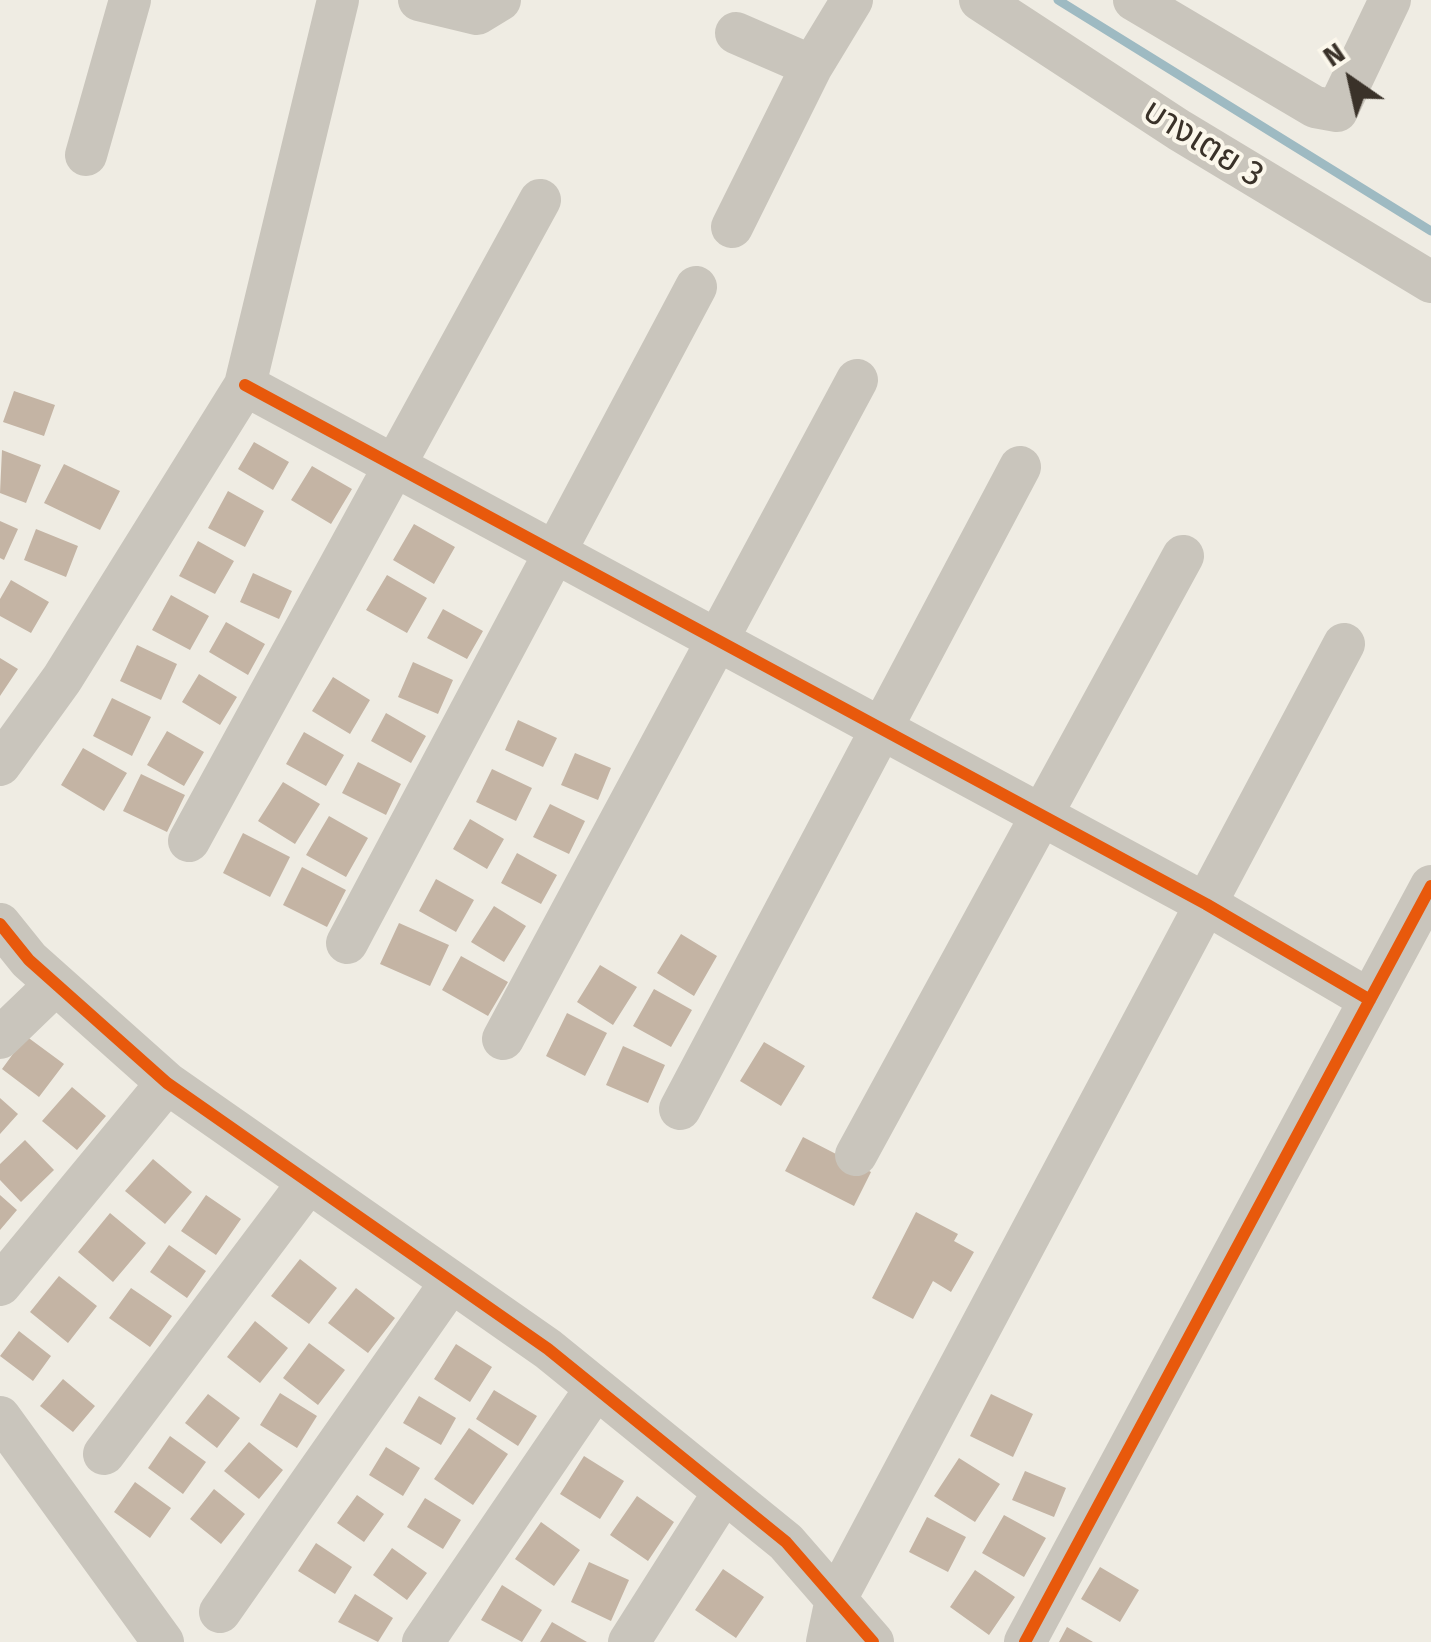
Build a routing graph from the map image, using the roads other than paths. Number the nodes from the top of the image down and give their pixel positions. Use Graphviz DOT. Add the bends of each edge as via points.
graph roads {
  1 [pos="130,0"];
  2 [pos="338,0"];
  3 [pos="419,0"];
  4 [pos="500,0"];
  5 [pos="852,0"];
  6 [pos="980,0"];
  7 [pos="1134,0"];
  8 [pos="1390,0"];
  9 [pos="1191,15"];
  10 [pos="736,33"];
  11 [pos="812,66"];
  12 [pos="86,154"];
  13 [pos="540,200"];
  14 [pos="732,228"];
  15 [pos="1431,282"];
  16 [pos="696,288"];
  17 [pos="857,380"];
  18 [pos="244,385"];
  19 [pos="397,467"];
  20 [pos="1020,467"];
  21 [pos="558,554"];
  22 [pos="1183,556"];
  23 [pos="716,639"];
  24 [pos="1344,644"];
  25 [pos="882,729"];
  26 [pos="0,765"];
  27 [pos="1042,816"];
  28 [pos="190,840"];
  29 [pos="1431,886"];
  30 [pos="1206,904"];
  31 [pos="0,924"];
  32 [pos="347,943"];
  33 [pos="56,984"];
  34 [pos="1370,1000"];
  35 [pos="0,1038"];
  36 [pos="503,1039"];
  37 [pos="166,1083"];
  38 [pos="680,1109"];
  39 [pos="856,1155"];
  40 [pos="308,1183"];
  41 [pos="451,1282"];
  42 [pos="0,1285"];
  43 [pos="596,1388"];
  44 [pos="0,1417"];
  45 [pos="104,1454"];
  46 [pos="724,1492"];
  47 [pos="836,1600"];
  48 [pos="220,1612"];
  49 [pos="164,1642"];
  50 [pos="423,1642"];
  51 [pos="629,1642"];
  52 [pos="827,1642"];
  53 [pos="874,1642"];
  54 [pos="1025,1642"];
  1 -- 12 [label="street"];
  2 -- 18 [label="street"];
  3 -- 4 [label="street" via="478,14"];
  5 -- 11 [label="street"];
  6 -- 15 [label="street, บางเตย 3"];
  7 -- 9 [label="street"];
  8 -- 9 [label="street" via="1337,110 1315,108"];
  10 -- 11 [label="street"];
  11 -- 14 [label="street"];
  13 -- 19 [label="street"];
  16 -- 21 [label="street"];
  17 -- 23 [label="street"];
  18 -- 19 [label="street"];
  18 -- 26 [label="street" via="62,679"];
  19 -- 21 [label="street"];
  19 -- 28 [label="street"];
  20 -- 25 [label="street"];
  21 -- 23 [label="street"];
  21 -- 32 [label="street"];
  22 -- 27 [label="street"];
  23 -- 25 [label="street"];
  23 -- 36 [label="street"];
  24 -- 30 [label="street"];
  25 -- 27 [label="street"];
  25 -- 38 [label="street"];
  27 -- 30 [label="street"];
  27 -- 39 [label="street"];
  29 -- 34 [label="street"];
  30 -- 34 [label="street"];
  30 -- 47 [label="street"];
  31 -- 33 [label="street"];
  33 -- 35 [label="street"];
  33 -- 37 [label="street"];
  34 -- 54 [label="street"];
  37 -- 40 [label="street"];
  37 -- 42 [label="street"];
  40 -- 41 [label="street"];
  40 -- 45 [label="street"];
  41 -- 43 [label="street"];
  41 -- 48 [label="street"];
  43 -- 46 [label="street"];
  43 -- 50 [label="street"];
  44 -- 49 [label="street"];
  46 -- 47 [label="street" via="786,1542"];
  46 -- 51 [label="street"];
  47 -- 52 [label="street"];
  47 -- 53 [label="street"];
}
